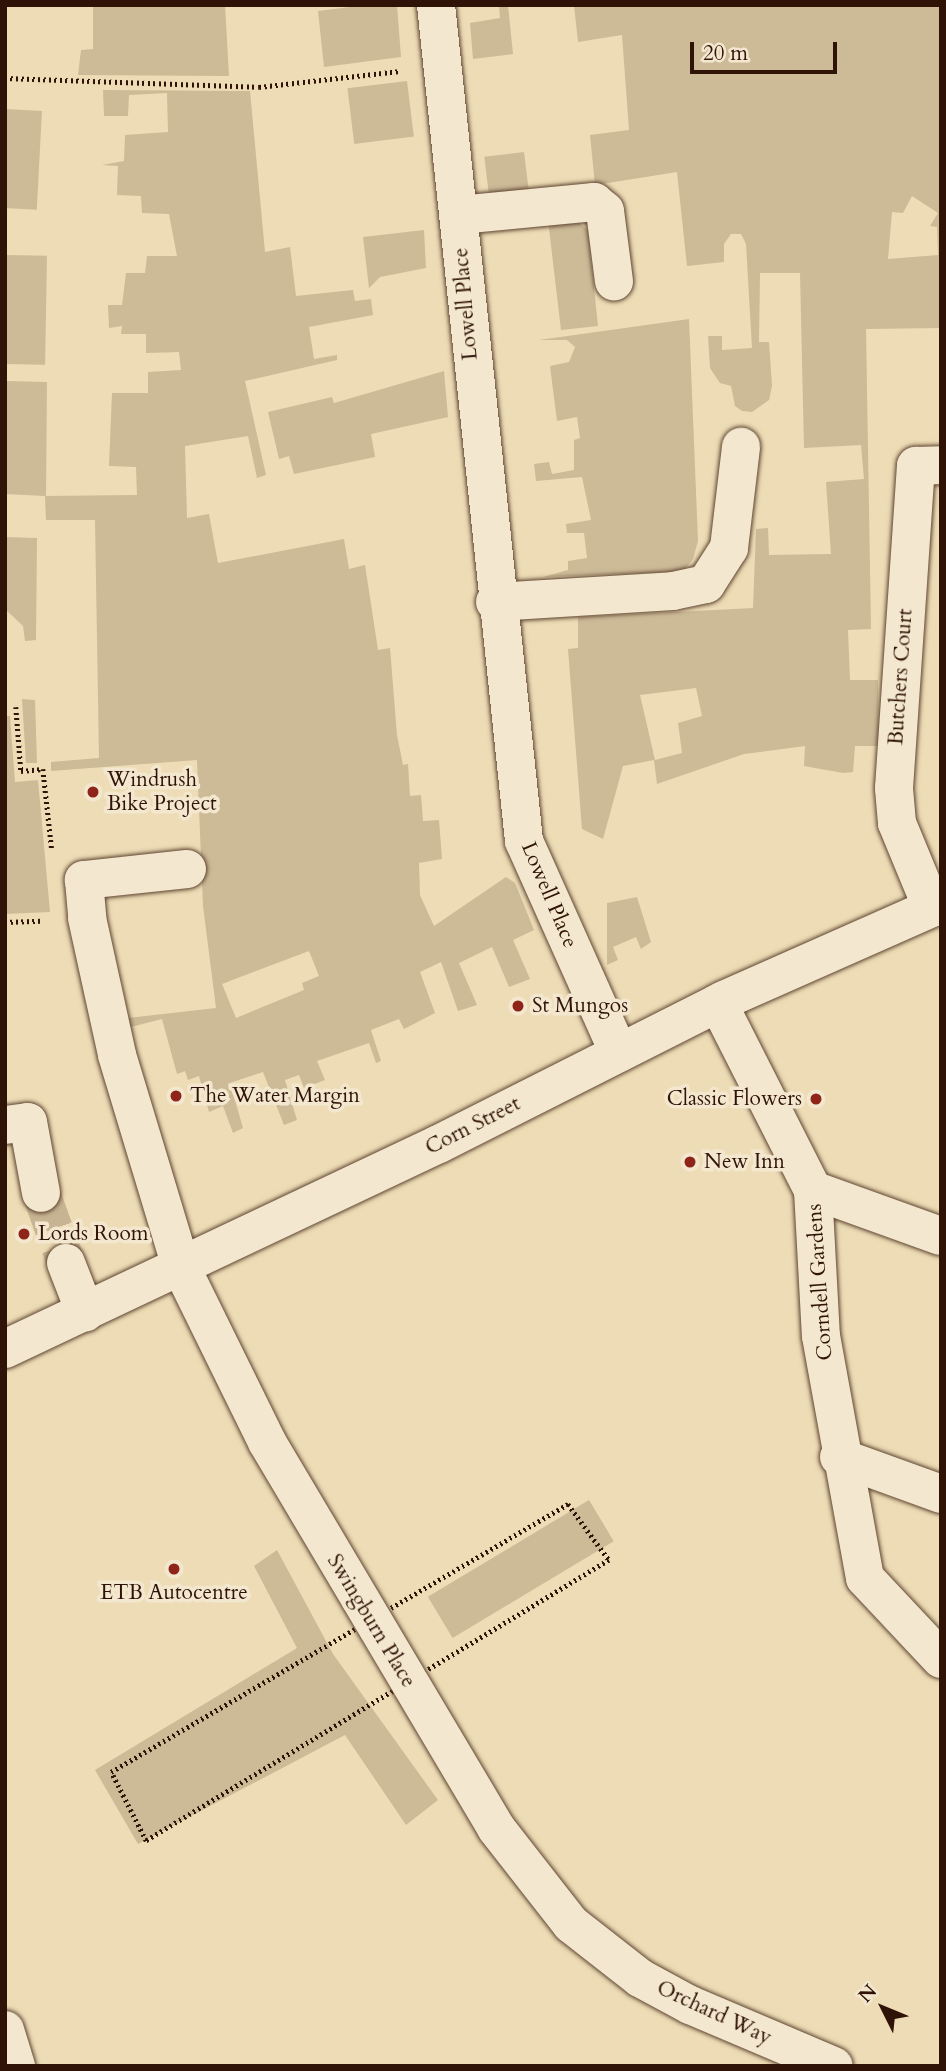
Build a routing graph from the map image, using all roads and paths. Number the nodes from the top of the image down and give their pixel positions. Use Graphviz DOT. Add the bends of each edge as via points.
graph roads {
  1 [pos="436,5"];
  2 [pos="405,71"];
  3 [pos="5,78"];
  4 [pos="459,215"];
  5 [pos="614,281"];
  6 [pos="741,446"];
  7 [pos="941,465"];
  8 [pos="495,602"];
  9 [pos="16,707"];
  10 [pos="53,865"];
  11 [pos="187,869"];
  12 [pos="936,906"];
  13 [pos="46,921"];
  14 [pos="5,922"];
  15 [pos="718,1003"];
  16 [pos="619,1053"];
  17 [pos="5,1125"];
  18 [pos="813,1191"];
  19 [pos="41,1193"];
  20 [pos="941,1236"];
  21 [pos="66,1263"];
  22 [pos="180,1267"];
  23 [pos="85,1312"];
  24 [pos="5,1349"];
  25 [pos="839,1457"];
  26 [pos="941,1494"];
  27 [pos="941,1659"];
  28 [pos="600,1948"];
  29 [pos="5,2030"];
  30 [pos="16,2066"];
  31 [pos="834,2066"];
  1 -- 4 [label="street, Lowell Place"];
  2 -- 3 [label="path" via="259,87"];
  4 -- 5 [label="street" via="594,202 605,211"];
  4 -- 8 [label="street, Lowell Place"];
  6 -- 8 [label="street" via="729,548 706,584 692,590"];
  7 -- 12 [label="street, Butchers Court" via="916,466 894,788 897,822"];
  8 -- 16 [label="street, Lowell Place" via="524,841"];
  9 -- 10 [label="path" via="21,771 43,769"];
  11 -- 22 [label="street, Swingburn Place" via="83,880 88,928 117,1055"];
  12 -- 15 [label="street, Corn Street"];
  13 -- 14 [label="path"];
  15 -- 16 [label="street, Corn Street"];
  15 -- 18 [label="street, Corndell Gardens"];
  16 -- 22 [label="street, Corn Street"];
  17 -- 19 [label="street" via="28,1122"];
  18 -- 20 [label="street"];
  18 -- 25 [label="street, Corndell Gardens" via="821,1336"];
  21 -- 23 [label="street"];
  22 -- 23 [label="street, Corn Street"];
  22 -- 28 [label="street, Swingburn Place" via="267,1442 496,1829 571,1924"];
  23 -- 24 [label="street, Corn Street"];
  25 -- 26 [label="street"];
  25 -- 27 [label="street, Corndell Gardens" via="864,1578"];
  28 -- 31 [label="street, Orchard Way" via="690,2005"];
  29 -- 30 [label="street"];
}
